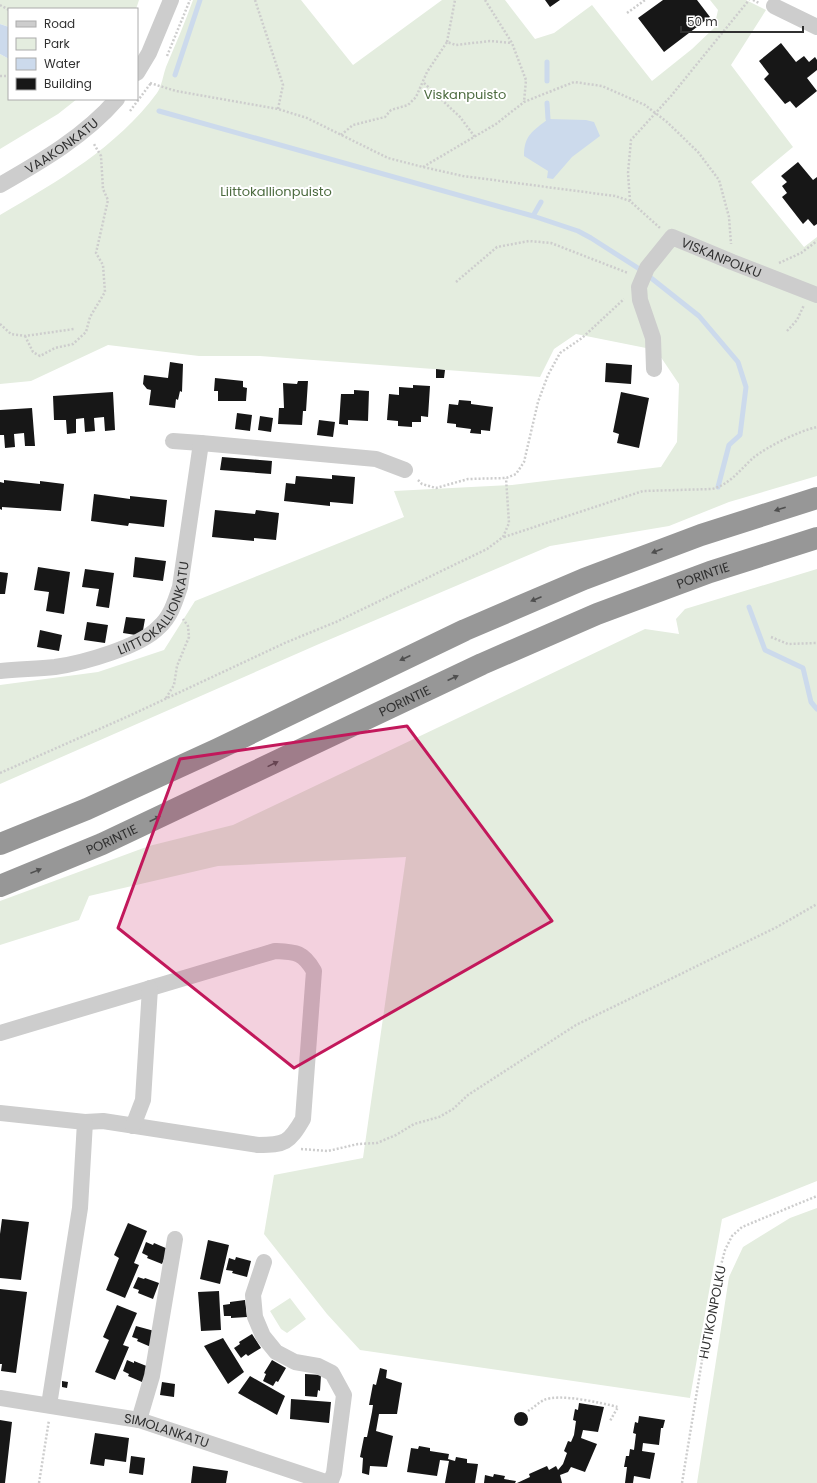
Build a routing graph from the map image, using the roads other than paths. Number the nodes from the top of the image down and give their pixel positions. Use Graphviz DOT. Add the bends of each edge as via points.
graph roads {
  1 [pos="171,0"];
  2 [pos="774,6"];
  3 [pos="817,27"];
  4 [pos="138,71"];
  5 [pos="116,100"];
  6 [pos="0,185"];
  7 [pos="813,293"];
  8 [pos="654,369"];
  9 [pos="173,441"];
  10 [pos="201,442"];
  11 [pos="405,470"];
  12 [pos="817,498"];
  13 [pos="817,538"];
  14 [pos="0,671"];
  15 [pos="0,844"];
  16 [pos="0,886"];
  17 [pos="150,988"];
  18 [pos="0,1033"];
  19 [pos="0,1113"];
  20 [pos="85,1122"];
  21 [pos="133,1126"];
  22 [pos="175,1239"];
  23 [pos="264,1262"];
  24 [pos="0,1398"];
  25 [pos="50,1405"];
  26 [pos="139,1420"];
  27 [pos="330,1483"];
  1 -- 4 [label="street" via="149,53"];
  2 -- 3 [label="street"];
  5 -- 6 [label="street, VAAKONKATU" via="90,126 46,159"];
  7 -- 8 [label="street, VISKANPOLKU" via="672,237 642,278 640,300 653,338"];
  9 -- 10 [label="street"];
  10 -- 11 [label="street" via="376,459"];
  10 -- 14 [label="street, LIITTOKALLIONKATU" via="180,587 173,608 159,627 141,642 99,656 56,666"];
  12 -- 15 [label="highway, one-way" via="701,535 584,579 464,630 101,802"];
  16 -- 13 [label="highway, PORINTIE, one-way" via="102,844 482,664 597,614 710,572"];
  17 -- 18 [label="street"];
  17 -- 21 [label="street" via="143,1100"];
  17 -- 21 [label="street" via="275,951 296,952 307,960 314,971 303,1119 294,1134 280,1145 258,1145"];
  19 -- 20 [label="street"];
  20 -- 21 [label="street" via="103,1121"];
  20 -- 25 [label="street" via="80,1208"];
  22 -- 26 [label="street" via="152,1376"];
  23 -- 27 [label="street" via="253,1295 255,1317 263,1336 276,1352 294,1362 318,1366 332,1372 344,1395 334,1473"];
  24 -- 25 [label="street, SIMOLANKATU"];
  25 -- 26 [label="street, SIMOLANKATU"];
  26 -- 27 [label="street, SIMOLANKATU"];
}
